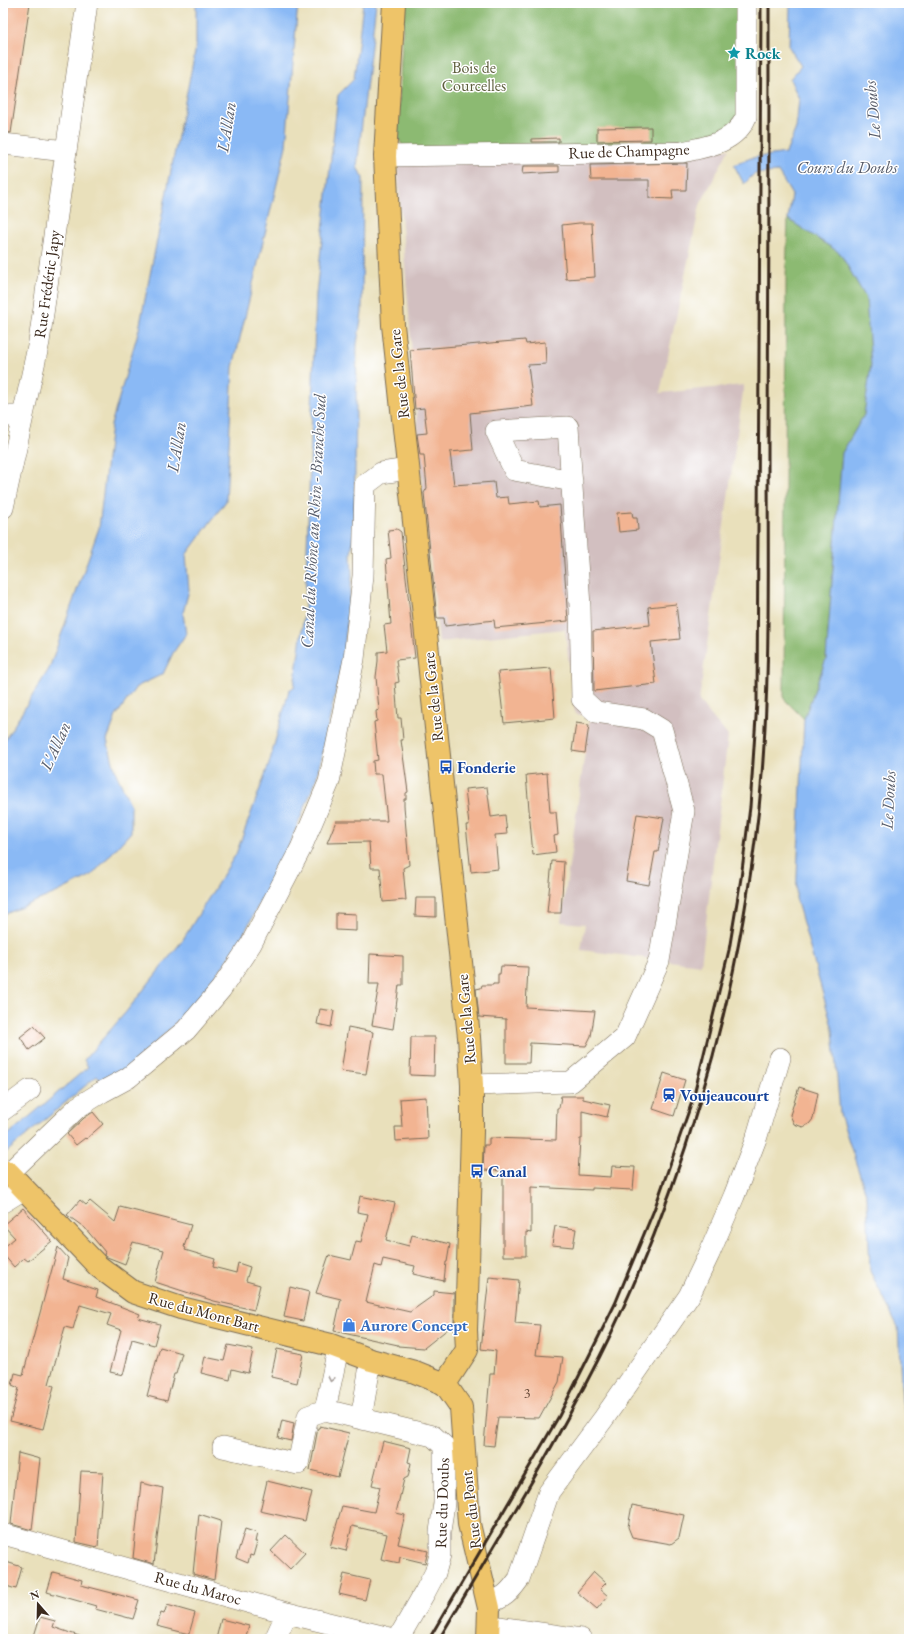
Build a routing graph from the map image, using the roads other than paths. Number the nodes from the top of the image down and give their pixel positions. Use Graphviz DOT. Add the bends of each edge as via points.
graph roads {
  1 [pos="87,3"];
  2 [pos="394,3"];
  3 [pos="746,3"];
  4 [pos="3,144"];
  5 [pos="66,151"];
  6 [pos="385,156"];
  7 [pos="3,416"];
  8 [pos="24,416"];
  9 [pos="9,456"];
  10 [pos="408,469"];
  11 [pos="572,481"];
  12 [pos="3,508"];
  13 [pos="780,1058"];
  14 [pos="472,1085"];
  15 [pos="30,1090"];
  16 [pos="3,1110"];
  17 [pos="6,1172"];
  18 [pos="24,1189"];
  19 [pos="3,1202"];
  20 [pos="338,1349"];
  21 [pos="371,1360"];
  22 [pos="445,1384"];
  23 [pos="325,1410"];
  24 [pos="361,1419"];
  25 [pos="223,1447"];
  26 [pos="3,1534"];
  27 [pos="488,1603"];
  28 [pos="286,1613"];
  29 [pos="489,1633"];
  30 [pos="275,1639"];
  31 [pos="394,1639"];
  32 [pos="398,1639"];
  33 [pos="581,1639"];
  1 -- 5 [label="street, Rue Frédéric Japy"];
  2 -- 6 [label="main road, Rue de la Gare"];
  3 -- 6 [label="street, Rue de Champagne" via="746,117 737,132 712,145 682,152"];
  4 -- 5 [label="street"];
  5 -- 8 [label="street, Rue Frédéric Japy" via="39,342"];
  6 -- 10 [label="main road, Rue de la Gare" via="393,325"];
  7 -- 8 [label="street"];
  8 -- 9 [label="street, Rue Frédéric Japy"];
  9 -- 12 [label="street, Rue Frédéric Japy"];
  10 -- 14 [label="main road, Rue de la Gare"];
  10 -- 17 [label="street" via="380,473 365,485 363,576 354,659 329,782 301,848 251,944 221,989 186,1030 128,1078 78,1107"];
  11 -- 14 [label="street" via="580,606 582,699 596,712 644,719 662,730 684,811 683,818 659,961 625,1037 571,1082"];
  13 -- 27 [label="street" via="757,1136 734,1196 689,1296 549,1492 518,1579 503,1597"];
  14 -- 22 [label="main road, Rue de la Gare" via="467,1350"];
  15 -- 16 [label="street"];
  17 -- 18 [label="main road, Rue du Mont Bart"];
  18 -- 19 [label="street"];
  18 -- 20 [label="main road, Rue du Mont Bart" via="98,1266 133,1292 181,1308 317,1341"];
  20 -- 21 [label="main road, Rue du Mont Bart"];
  20 -- 23 [label="street, one-way"];
  21 -- 22 [label="main road, Rue du Mont Bart" via="415,1372"];
  21 -- 24 [label="street"];
  22 -- 27 [label="main road, Rue du Pont" via="462,1407 469,1524"];
  23 -- 24 [label="street, Rue du Doubs"];
  23 -- 25 [label="street" via="308,1416 298,1464"];
  24 -- 32 [label="street, Rue du Doubs" via="433,1436 444,1446 444,1503 440,1555 435,1573"];
  26 -- 28 [label="street, Rue du Maroc"];
  27 -- 29 [label="main road, Rue du Pont"];
  28 -- 30 [label="street"];
  28 -- 31 [label="street, Rue du Maroc"];
  29 -- 33 [label="street" via="499,1627"];
}
